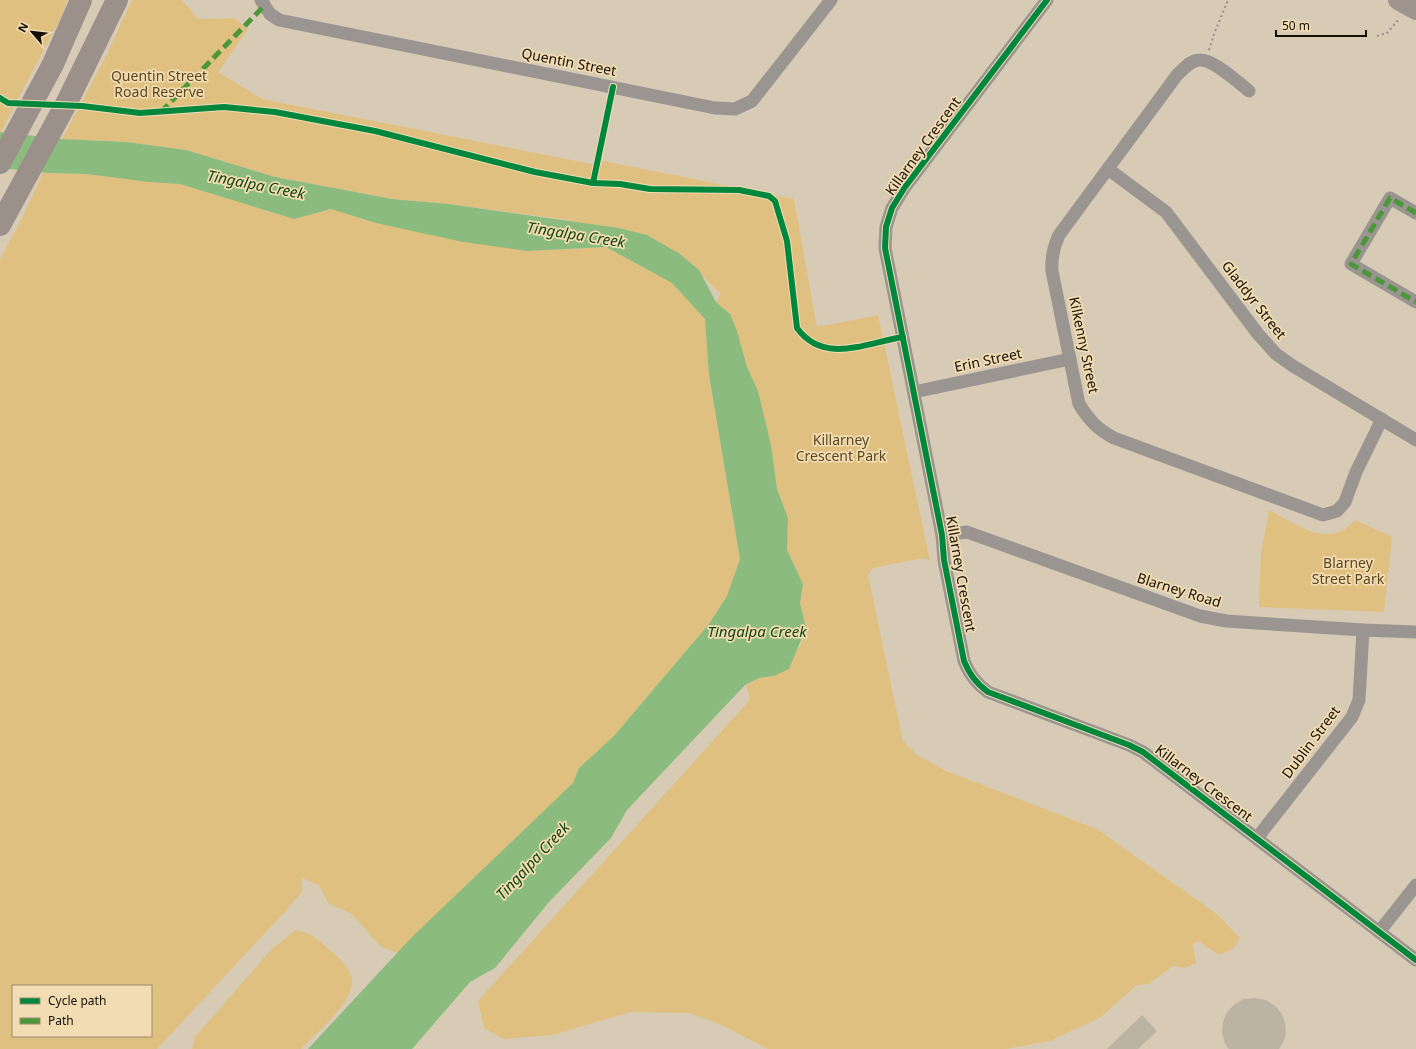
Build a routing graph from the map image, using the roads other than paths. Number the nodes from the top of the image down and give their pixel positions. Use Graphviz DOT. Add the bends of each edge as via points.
graph roads {
  1 [pos="81,0"];
  2 [pos="117,0"];
  3 [pos="261,0"];
  4 [pos="831,0"];
  5 [pos="1048,0"];
  6 [pos="1249,91"];
  7 [pos="0,163"];
  8 [pos="1108,169"];
  9 [pos="1416,213"];
  10 [pos="0,225"];
  11 [pos="1416,302"];
  12 [pos="1070,359"];
  13 [pos="914,392"];
  14 [pos="1382,419"];
  15 [pos="1416,440"];
  16 [pos="942,535"];
  17 [pos="1363,630"];
  18 [pos="1416,632"];
  19 [pos="1257,838"];
  20 [pos="1416,884"];
  21 [pos="1379,932"];
  22 [pos="1416,960"];
  1 -- 7 [label="highway" via="53,64"];
  2 -- 10 [label="highway" via="67,102"];
  3 -- 4 [label="street, Quentin Street" via="270,14 279,20 715,108 735,109 752,102"];
  5 -- 13 [label="street, Killarney Crescent" via="905,187 892,208 886,228 885,248"];
  6 -- 8 [label="street, Kilkenny Street" via="1207,61 1189,63"];
  8 -- 12 [label="street, Kilkenny Street" via="1059,235 1051,258"];
  8 -- 14 [label="street, Gladdyr Street" via="1166,212 1276,354"];
  9 -- 11 [label="street" via="1390,198 1351,264"];
  12 -- 13 [label="street, Erin Street"];
  12 -- 14 [label="street, Kilkenny Street" via="1079,404 1087,418 1098,429 1114,438 1323,515 1338,511 1345,502 1356,472"];
  13 -- 16 [label="street, Killarney Crescent"];
  14 -- 15 [label="street, Gladdyr Street"];
  16 -- 17 [label="street, Blarney Road" via="967,532 1200,616 1226,621"];
  16 -- 19 [label="street, Killarney Crescent" via="944,560 964,661 978,685 1002,698 1143,752"];
  17 -- 18 [label="street, Blarney Road"];
  17 -- 19 [label="street, Dublin Street" via="1359,700 1352,716"];
  19 -- 21 [label="street, Killarney Crescent"];
  20 -- 21 [label="street"];
  21 -- 22 [label="street, Killarney Crescent"];
}
